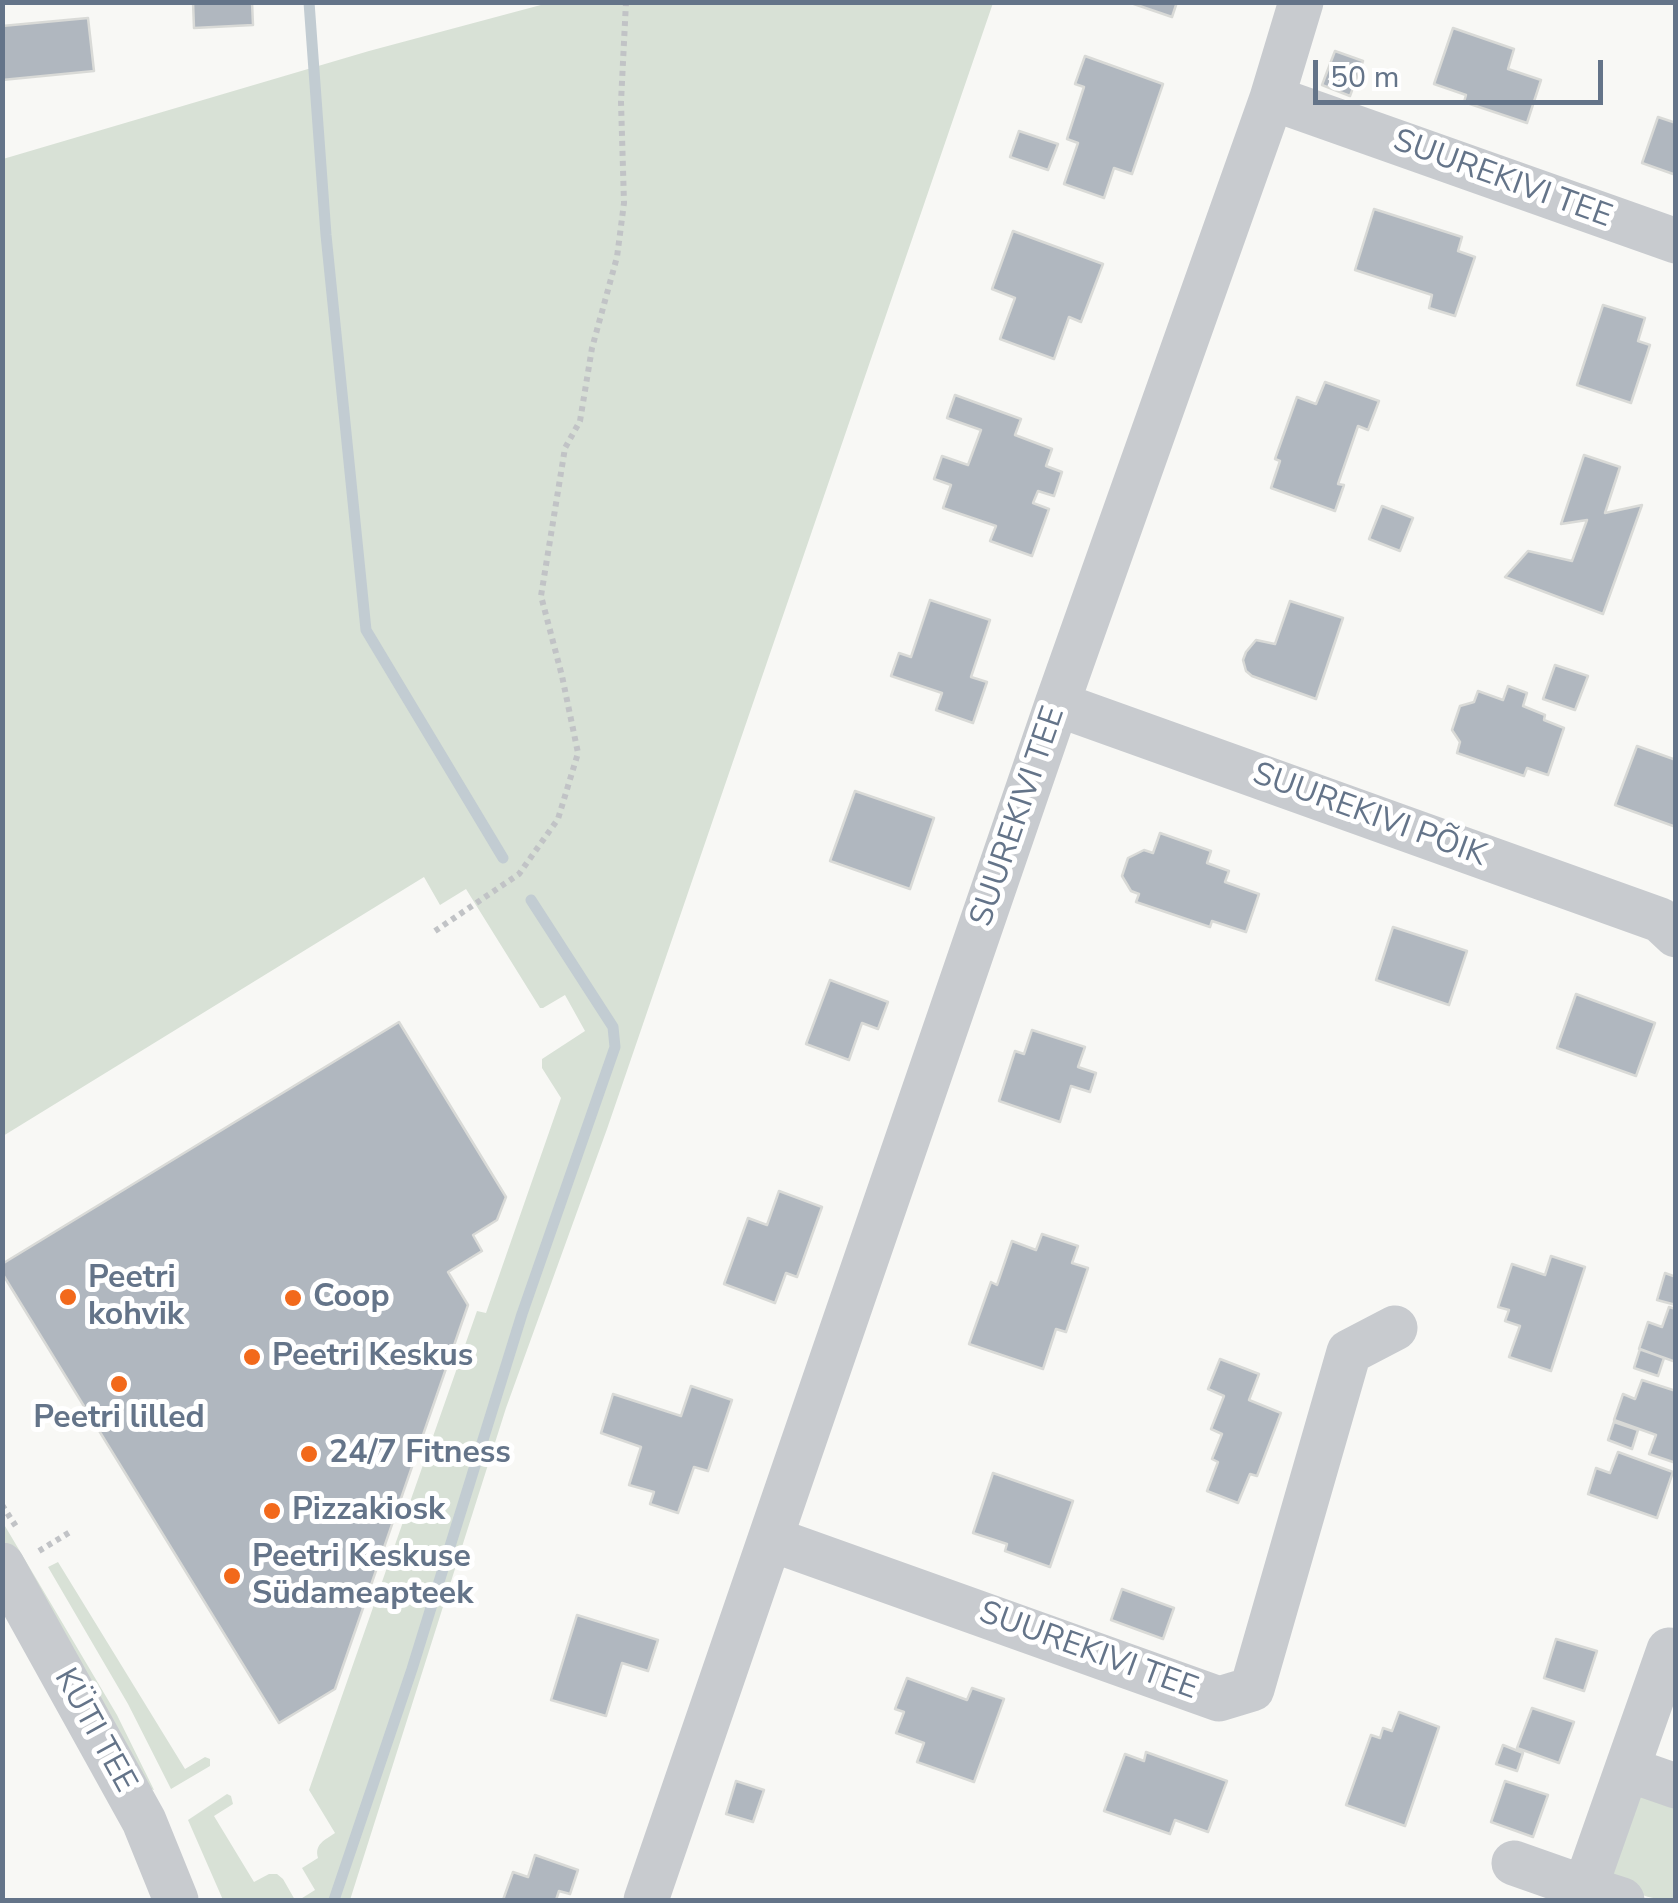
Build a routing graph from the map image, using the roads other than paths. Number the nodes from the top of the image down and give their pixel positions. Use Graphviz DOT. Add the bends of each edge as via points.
graph roads {
  1 [pos="1301,2"];
  2 [pos="1272,98"];
  3 [pos="1676,242"];
  4 [pos="1057,704"];
  5 [pos="1676,935"];
  6 [pos="1396,1328"];
  7 [pos="771,1539"];
  8 [pos="18,1560"];
  9 [pos="1669,1650"];
  10 [pos="1627,1768"];
  11 [pos="1676,1786"];
  12 [pos="1514,1864"];
  13 [pos="1604,1894"];
  14 [pos="176,1900"];
  15 [pos="646,1900"];
  1 -- 2 [label="street, SUUREKIVI TEE"];
  2 -- 3 [label="street, SUUREKIVI TEE"];
  2 -- 4 [label="street, SUUREKIVI TEE"];
  4 -- 5 [label="street, SUUREKIVI PÕIK" via="1660,920"];
  4 -- 7 [label="street, SUUREKIVI TEE"];
  6 -- 7 [label="street, SUUREKIVI TEE" via="1350,1352 1252,1689 1220,1699"];
  7 -- 15 [label="street, SUUREKIVI TEE"];
  8 -- 14 [label="street, KÜTI TEE"];
  9 -- 10 [label="street"];
  10 -- 11 [label="street"];
  10 -- 13 [label="street"];
  12 -- 13 [label="street"];
}
